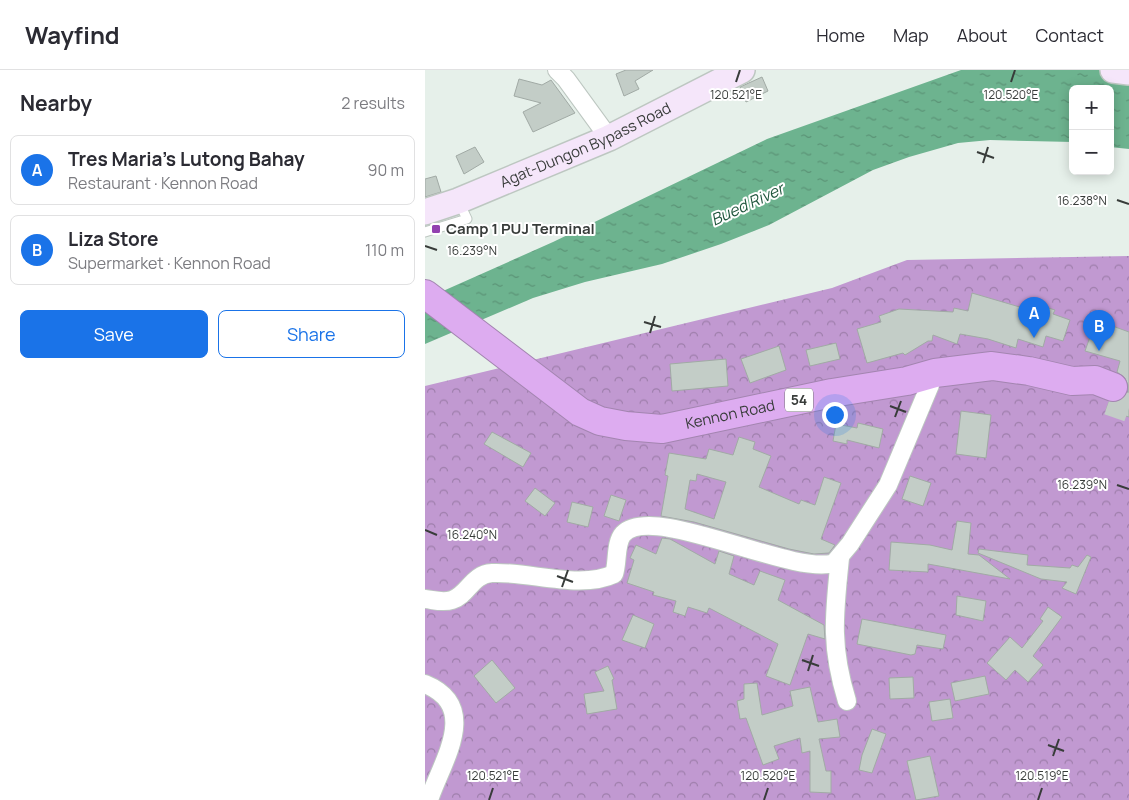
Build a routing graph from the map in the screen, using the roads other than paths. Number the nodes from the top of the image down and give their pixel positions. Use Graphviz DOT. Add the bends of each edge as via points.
graph roads {
  1 [pos="557,70"];
  2 [pos="742,70"];
  3 [pos="1113,70"];
  4 [pos="1129,72"];
  5 [pos="609,138"];
  6 [pos="459,201"];
  7 [pos="425,212"];
  8 [pos="425,232"];
  9 [pos="425,294"];
  10 [pos="935,373"];
  11 [pos="1111,394"];
  12 [pos="840,558"];
  13 [pos="425,599"];
  14 [pos="425,684"];
  15 [pos="847,701"];
  16 [pos="429,800"];
  1 -- 5 [label="street"];
  2 -- 5 [label="street, Agat-Dungon Bypass Road"];
  3 -- 4 [label="street"];
  5 -- 6 [label="street, Agat-Dungon Bypass Road"];
  6 -- 7 [label="street, Agat-Dungon Bypass Road"];
  6 -- 8 [label="lane" via="467,219"];
  9 -- 10 [label="highway, Kennon Road / 54" via="580,412 600,421 626,426 662,429"];
  10 -- 11 [label="highway, Kennon Road / 54" via="992,366 1072,381 1086,393"];
  10 -- 12 [label="street" via="888,485"];
  12 -- 13 [label="street" via="826,566 813,565 685,531 641,527 622,536 614,574 604,579 489,573 470,583 463,594 453,600"];
  12 -- 15 [label="street" via="834,644"];
  14 -- 16 [label="street" via="439,690 450,702 454,714 448,756"];
}
